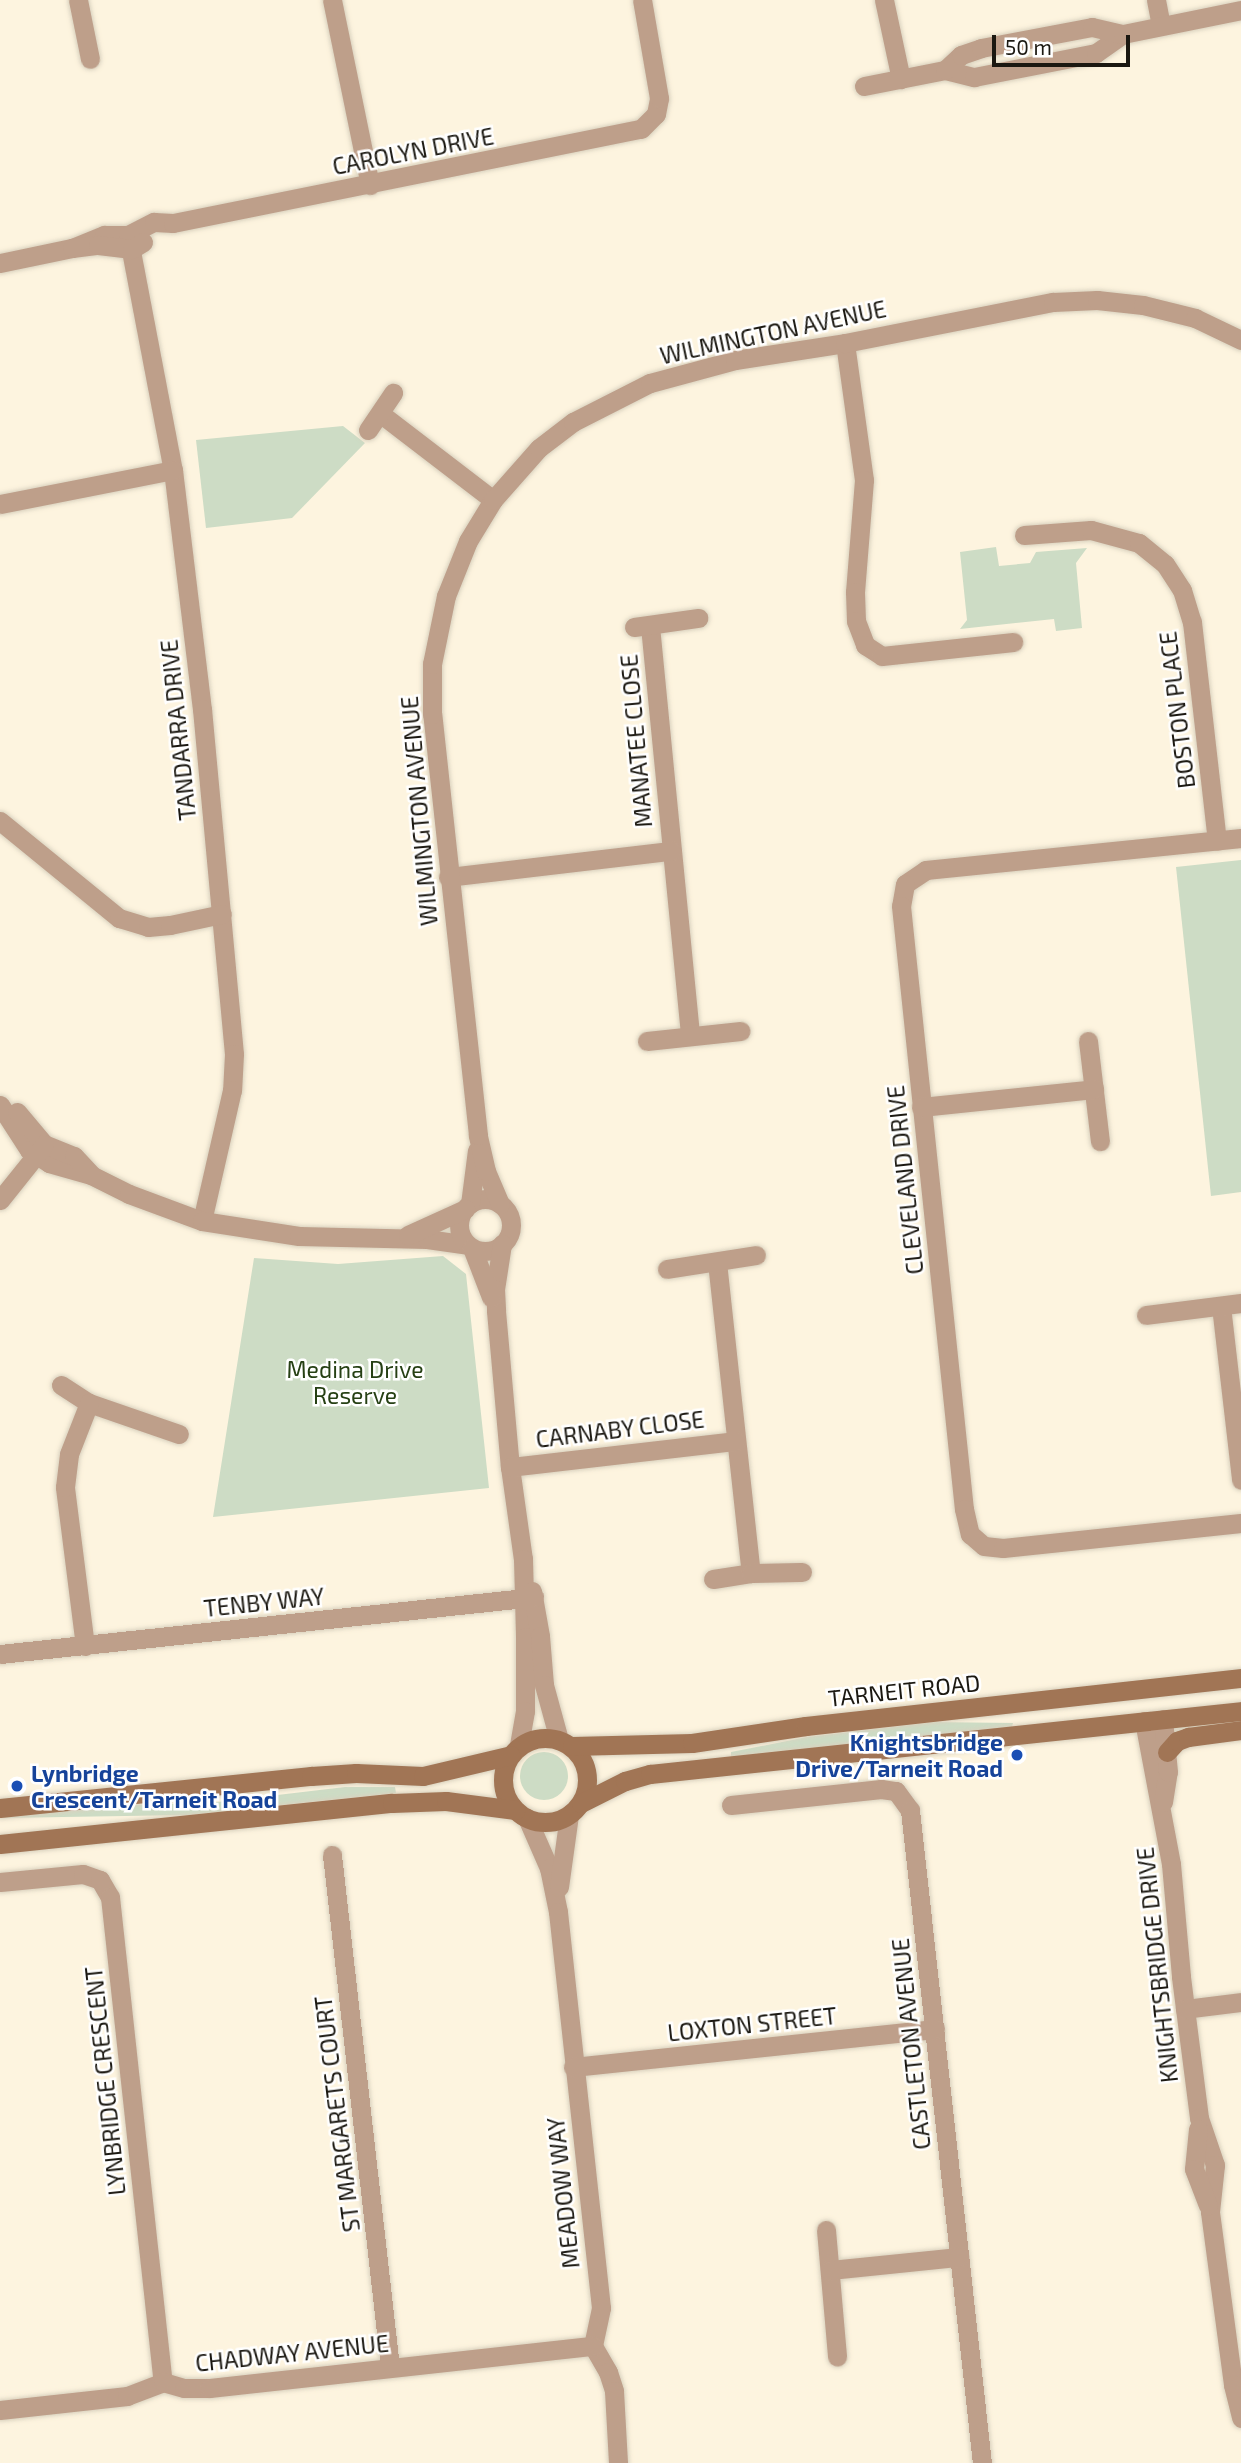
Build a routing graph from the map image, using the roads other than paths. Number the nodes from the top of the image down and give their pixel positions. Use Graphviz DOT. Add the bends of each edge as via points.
graph roads {
  1 [pos="78,0"];
  2 [pos="332,0"];
  3 [pos="642,0"];
  4 [pos="884,0"];
  5 [pos="1156,0"];
  6 [pos="1241,10"];
  7 [pos="1161,26"];
  8 [pos="90,59"];
  9 [pos="901,79"];
  10 [pos="864,86"];
  11 [pos="370,185"];
  12 [pos="130,242"];
  13 [pos="0,263"];
  14 [pos="1241,340"];
  15 [pos="845,343"];
  16 [pos="393,393"];
  17 [pos="173,470"];
  18 [pos="493,500"];
  19 [pos="0,504"];
  20 [pos="1024,535"];
  21 [pos="698,618"];
  22 [pos="1013,642"];
  23 [pos="0,821"];
  24 [pos="1241,838"];
  25 [pos="1217,841"];
  26 [pos="671,851"];
  27 [pos="448,877"];
  28 [pos="222,914"];
  29 [pos="740,1031"];
  30 [pos="690,1035"];
  31 [pos="647,1041"];
  32 [pos="1088,1041"];
  33 [pos="1094,1089"];
  34 [pos="0,1103"];
  35 [pos="921,1107"];
  36 [pos="478,1135"];
  37 [pos="1100,1141"];
  38 [pos="39,1150"];
  39 [pos="0,1200"];
  40 [pos="500,1204"];
  41 [pos="468,1207"];
  42 [pos="202,1220"];
  43 [pos="401,1238"];
  44 [pos="502,1244"];
  45 [pos="470,1246"];
  46 [pos="755,1255"];
  47 [pos="717,1262"];
  48 [pos="667,1269"];
  49 [pos="1231,1305"];
  50 [pos="496,1311"];
  51 [pos="1146,1315"];
  52 [pos="61,1385"];
  53 [pos="89,1403"];
  54 [pos="179,1434"];
  55 [pos="736,1441"];
  56 [pos="510,1467"];
  57 [pos="1241,1480"];
  58 [pos="1241,1523"];
  59 [pos="802,1572"];
  60 [pos="751,1573"];
  61 [pos="713,1579"];
  62 [pos="528,1598"];
  63 [pos="85,1646"];
  64 [pos="0,1654"];
  65 [pos="534,1668"];
  66 [pos="1241,1678"];
  67 [pos="1149,1688"];
  68 [pos="1241,1711"];
  69 [pos="1154,1720"];
  70 [pos="1241,1730"];
  71 [pos="565,1743"];
  72 [pos="515,1750"];
  73 [pos="1167,1752"];
  74 [pos="731,1805"];
  75 [pos="1163,1806"];
  76 [pos="0,1808"];
  77 [pos="575,1809"];
  78 [pos="521,1814"];
  79 [pos="0,1844"];
  80 [pos="332,1855"];
  81 [pos="0,1882"];
  82 [pos="558,1912"];
  83 [pos="1241,2002"];
  84 [pos="1185,2009"];
  85 [pos="935,2029"];
  86 [pos="573,2067"];
  87 [pos="826,2230"];
  88 [pos="959,2257"];
  89 [pos="830,2270"];
  90 [pos="593,2346"];
  91 [pos="837,2357"];
  92 [pos="390,2367"];
  93 [pos="163,2382"];
  94 [pos="0,2410"];
  95 [pos="1241,2418"];
  96 [pos="618,2463"];
  97 [pos="982,2463"];
  1 -- 8 [label="street"];
  2 -- 11 [label="street"];
  3 -- 11 [label="street, CAROLYN DRIVE" via="659,99 649,124 631,133"];
  4 -- 9 [label="street"];
  5 -- 7 [label="street"];
  6 -- 7 [label="street"];
  7 -- 9 [label="street" via="1124,34 1092,27 981,48 961,55 945,70"];
  9 -- 10 [label="street"];
  11 -- 12 [label="street, CAROLYN DRIVE" via="173,223 154,222"];
  12 -- 13 [label="street, CAROLYN DRIVE" via="104,235 72,248"];
  12 -- 17 [label="street, TANDARRA DRIVE"];
  14 -- 15 [label="street, WILMINGTON AVENUE" via="1195,318 1097,300 1017,308"];
  15 -- 18 [label="street, WILMINGTON AVENUE" via="735,360 650,383 572,422 539,448"];
  15 -- 22 [label="street" via="864,480 855,592 856,621 865,645 882,656"];
  16 -- 18 [label="street" via="374,422"];
  17 -- 19 [label="street"];
  17 -- 28 [label="street, TANDARRA DRIVE"];
  18 -- 27 [label="street, WILMINGTON AVENUE" via="457,565 432,664 432,714"];
  20 -- 25 [label="street, BOSTON PLACE" via="1091,530 1139,543 1165,564 1182,590 1192,622"];
  21 -- 26 [label="street, MANATEE CLOSE" via="642,626"];
  23 -- 28 [label="street" via="119,918 148,927"];
  24 -- 25 [label="street, CLEVELAND DRIVE"];
  25 -- 35 [label="street, CLEVELAND DRIVE" via="926,870 910,878 902,888 901,906"];
  26 -- 27 [label="street, MANATEE CLOSE"];
  26 -- 30 [label="street, MANATEE CLOSE"];
  27 -- 36 [label="street, WILMINGTON AVENUE"];
  28 -- 42 [label="street, TANDARRA DRIVE" via="233,1066"];
  29 -- 30 [label="street"];
  30 -- 31 [label="street"];
  32 -- 33 [label="street"];
  33 -- 35 [label="street"];
  33 -- 37 [label="street"];
  34 -- 38 [label="street" via="16,1111"];
  35 -- 58 [label="street, CLEVELAND DRIVE" via="964,1509 973,1539 984,1546 1003,1548"];
  36 -- 40 [label="street, WILMINGTON AVENUE"];
  36 -- 41 [label="street, WILMINGTON AVENUE"];
  38 -- 39 [label="street"];
  38 -- 42 [label="street" via="74,1156 91,1175"];
  40 -- 41 [label="street" via="482,1200"];
  40 -- 44 [label="street" via="510,1224"];
  41 -- 43 [label="street"];
  41 -- 45 [label="street" via="459,1227"];
  42 -- 43 [label="street" via="299,1236"];
  43 -- 45 [label="street"];
  44 -- 45 [label="street" via="488,1251"];
  44 -- 50 [label="street"];
  45 -- 50 [label="street"];
  46 -- 47 [label="street"];
  47 -- 48 [label="street"];
  47 -- 55 [label="street, CARNABY CLOSE"];
  49 -- 51 [label="street"];
  49 -- 57 [label="street"];
  50 -- 56 [label="street"];
  52 -- 53 [label="street"];
  53 -- 54 [label="street"];
  53 -- 63 [label="street" via="69,1454 65,1487"];
  55 -- 56 [label="street, CARNABY CLOSE"];
  55 -- 60 [label="street, CARNABY CLOSE"];
  56 -- 62 [label="street"];
  59 -- 60 [label="street"];
  60 -- 61 [label="street"];
  62 -- 63 [label="street, TENBY WAY"];
  62 -- 65 [label="street"];
  63 -- 64 [label="street, TENBY WAY"];
  65 -- 71 [label="street"];
  65 -- 72 [label="street"];
  66 -- 67 [label="main road, TARNEIT ROAD"];
  67 -- 69 [label="main road"];
  67 -- 71 [label="main road, TARNEIT ROAD" via="692,1743"];
  68 -- 69 [label="main road"];
  69 -- 73 [label="street, KNIGHTSBRIDGE DRIVE"];
  69 -- 75 [label="street, KNIGHTSBRIDGE DRIVE" via="1152,1774"];
  69 -- 77 [label="main road" via="650,1774 625,1781"];
  70 -- 73 [label="main road" via="1188,1737"];
  71 -- 72 [label="main road" via="541,1737"];
  71 -- 77 [label="main road" via="584,1762 587,1773"];
  72 -- 76 [label="main road" via="423,1776 311,1776"];
  72 -- 78 [label="main road" via="502,1782"];
  73 -- 75 [label="street, KNIGHTSBRIDGE DRIVE"];
  74 -- 85 [label="street, CASTLETON AVENUE" via="881,1789 896,1791 904,1798 910,1810"];
  75 -- 84 [label="street, KNIGHTSBRIDGE DRIVE"];
  77 -- 78 [label="main road" via="548,1822"];
  77 -- 82 [label="street, MEADOW WAY" via="563,1847"];
  78 -- 79 [label="main road" via="446,1801 392,1803"];
  78 -- 82 [label="street, MEADOW WAY" via="548,1868"];
  80 -- 92 [label="street, ST MARGARETS COURT"];
  81 -- 93 [label="street, LYNBRIDGE CRESCENT" via="83,1874 100,1880 110,1897"];
  82 -- 86 [label="street, MEADOW WAY"];
  83 -- 84 [label="street"];
  84 -- 95 [label="street, KNIGHTSBRIDGE DRIVE" via="1199,2118 1215,2165 1210,2212"];
  85 -- 86 [label="street, LOXTON STREET"];
  85 -- 88 [label="street, CASTLETON AVENUE"];
  86 -- 90 [label="street, MEADOW WAY" via="601,2308"];
  87 -- 89 [label="street"];
  88 -- 89 [label="street"];
  88 -- 97 [label="street, CASTLETON AVENUE"];
  89 -- 91 [label="street"];
  90 -- 92 [label="street, CHADWAY AVENUE"];
  90 -- 96 [label="street" via="614,2391"];
  92 -- 93 [label="street, CHADWAY AVENUE" via="197,2389"];
  93 -- 94 [label="street, CHADWAY AVENUE" via="127,2396"];
}
